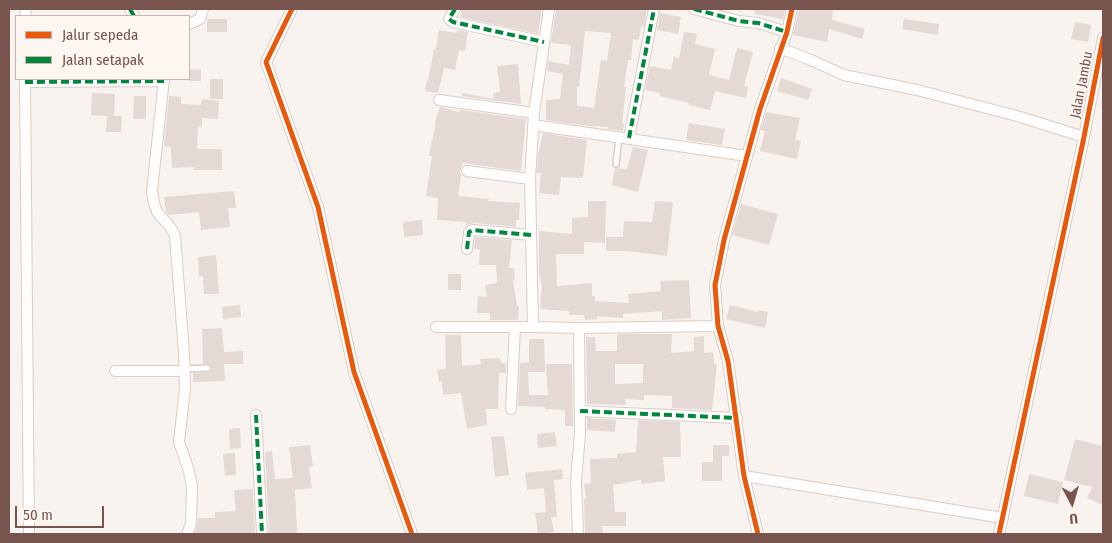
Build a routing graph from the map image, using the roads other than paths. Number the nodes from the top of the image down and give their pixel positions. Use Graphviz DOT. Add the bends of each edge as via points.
graph roads {
  1 [pos="203,9"];
  2 [pos="292,9"];
  3 [pos="455,9"];
  4 [pos="549,9"];
  5 [pos="654,9"];
  6 [pos="694,9"];
  7 [pos="792,9"];
  8 [pos="190,24"];
  9 [pos="787,32"];
  10 [pos="1103,38"];
  11 [pos="544,42"];
  12 [pos="780,48"];
  13 [pos="25,80"];
  14 [pos="164,80"];
  15 [pos="438,100"];
  16 [pos="534,114"];
  17 [pos="533,125"];
  18 [pos="1084,137"];
  19 [pos="624,138"];
  20 [pos="747,156"];
  21 [pos="616,164"];
  22 [pos="467,171"];
  23 [pos="530,179"];
  24 [pos="531,235"];
  25 [pos="467,249"];
  26 [pos="718,326"];
  27 [pos="436,327"];
  28 [pos="533,327"];
  29 [pos="515,328"];
  30 [pos="579,328"];
  31 [pos="208,368"];
  32 [pos="185,370"];
  33 [pos="115,371"];
  34 [pos="511,409"];
  35 [pos="580,410"];
  36 [pos="256,415"];
  37 [pos="737,418"];
  38 [pos="744,476"];
  39 [pos="1002,518"];
  40 [pos="29,534"];
  41 [pos="187,534"];
  42 [pos="262,534"];
  43 [pos="412,534"];
  44 [pos="578,534"];
  45 [pos="758,534"];
  46 [pos="999,534"];
  1 -- 8 [label="street" via="200,19"];
  2 -- 43 [label="street" via="266,62 318,207 354,372"];
  3 -- 11 [label="street" via="450,21"];
  4 -- 11 [label="street"];
  5 -- 19 [label="street"];
  6 -- 9 [label="street"];
  7 -- 9 [label="street"];
  9 -- 12 [label="street"];
  10 -- 18 [label="street, Jalan Jambu"];
  11 -- 16 [label="street"];
  12 -- 18 [label="street" via="844,75 1017,116"];
  12 -- 20 [label="street"];
  13 -- 14 [label="street"];
  13 -- 40 [label="street"];
  14 -- 32 [label="street" via="152,191 157,212 175,236"];
  15 -- 16 [label="street"];
  16 -- 17 [label="street"];
  17 -- 19 [label="street"];
  17 -- 23 [label="street"];
  18 -- 39 [label="street, Jalan Jambu"];
  19 -- 20 [label="street"];
  19 -- 21 [label="lane"];
  20 -- 26 [label="street" via="715,285"];
  22 -- 23 [label="street"];
  23 -- 24 [label="street"];
  24 -- 25 [label="street" via="473,230"];
  24 -- 28 [label="street"];
  26 -- 30 [label="street"];
  26 -- 37 [label="street" via="728,361"];
  27 -- 29 [label="street"];
  28 -- 29 [label="street"];
  28 -- 30 [label="street"];
  29 -- 34 [label="street"];
  30 -- 35 [label="street"];
  31 -- 32 [label="lane"];
  32 -- 33 [label="street"];
  32 -- 41 [label="street" via="179,442 190,471 192,487 191,524"];
  35 -- 37 [label="street"];
  35 -- 44 [label="street" via="576,482"];
  36 -- 42 [label="street"];
  37 -- 38 [label="street"];
  38 -- 39 [label="street"];
  38 -- 45 [label="street"];
  39 -- 46 [label="street, Jalan Jambu"];
}
